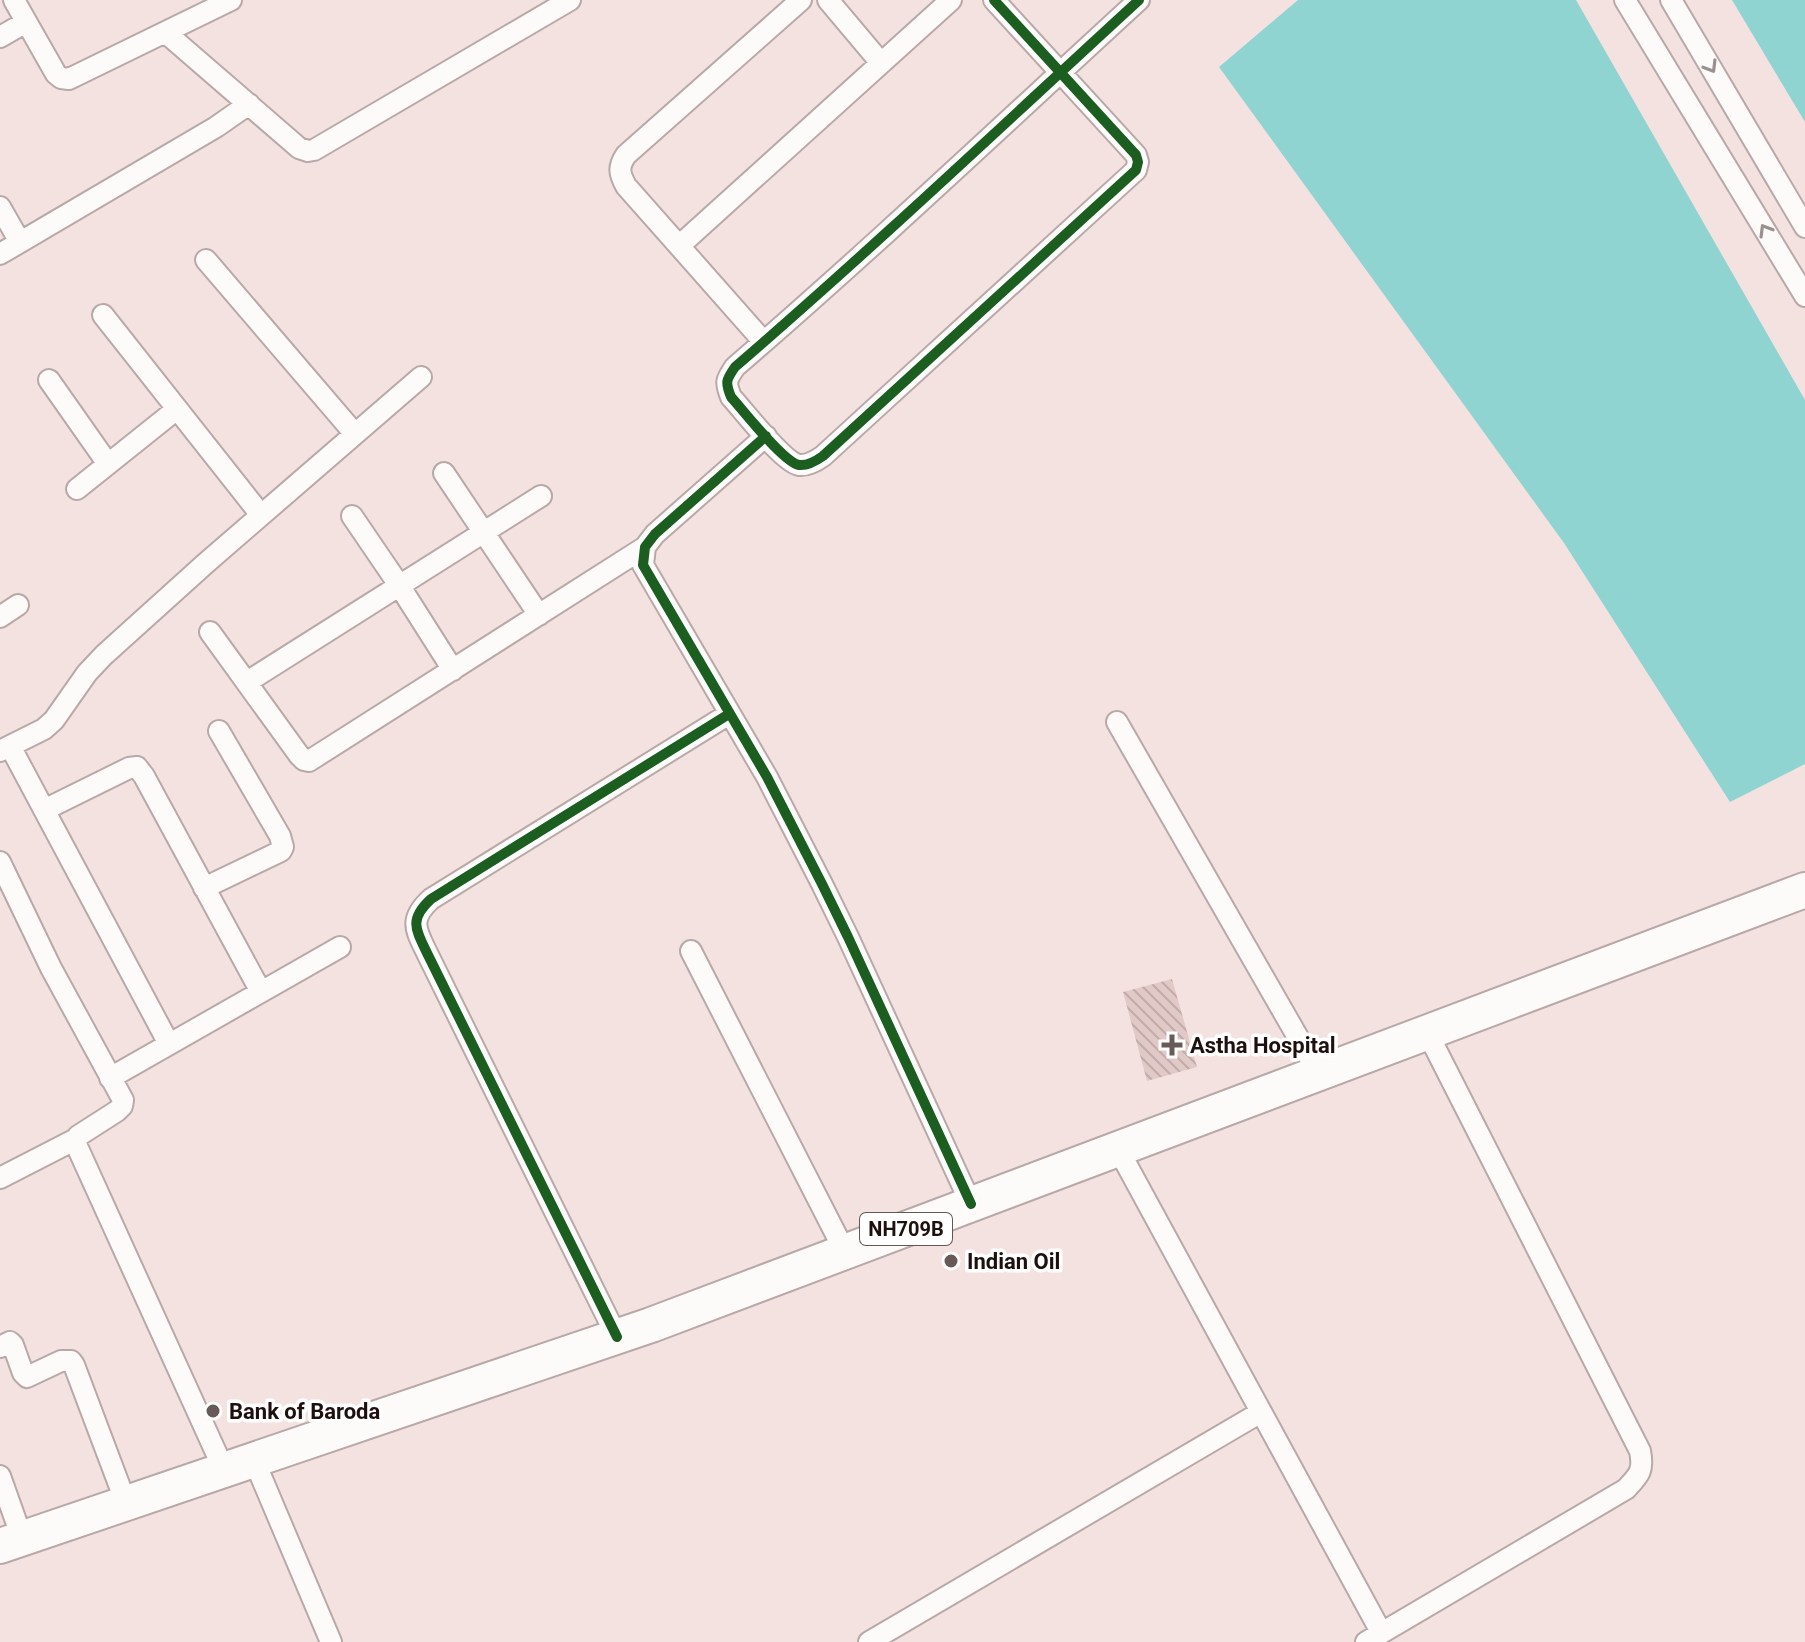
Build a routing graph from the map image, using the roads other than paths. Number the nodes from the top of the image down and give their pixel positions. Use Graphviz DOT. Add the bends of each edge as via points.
graph roads {
  1 [pos="14,0"];
  2 [pos="231,0"];
  3 [pos="570,0"];
  4 [pos="801,0"];
  5 [pos="828,0"];
  6 [pos="951,0"];
  7 [pos="994,0"];
  8 [pos="1139,0"];
  9 [pos="1671,0"];
  10 [pos="1630,2"];
  11 [pos="26,22"];
  12 [pos="166,33"];
  13 [pos="0,37"];
  14 [pos="881,63"];
  15 [pos="1060,72"];
  16 [pos="249,104"];
  17 [pos="0,207"];
  18 [pos="1805,227"];
  19 [pos="20,242"];
  20 [pos="679,246"];
  21 [pos="0,254"];
  22 [pos="206,260"];
  23 [pos="1805,296"];
  24 [pos="103,315"];
  25 [pos="764,342"];
  26 [pos="421,377"];
  27 [pos="49,380"];
  28 [pos="177,409"];
  29 [pos="355,434"];
  30 [pos="766,436"];
  31 [pos="108,464"];
  32 [pos="444,473"];
  33 [pos="77,489"];
  34 [pos="541,496"];
  35 [pos="261,515"];
  36 [pos="352,516"];
  37 [pos="484,532"];
  38 [pos="645,547"];
  39 [pos="399,585"];
  40 [pos="539,615"];
  41 [pos="210,632"];
  42 [pos="453,670"];
  43 [pos="247,682"];
  44 [pos="729,714"];
  45 [pos="1117,722"];
  46 [pos="219,731"];
  47 [pos="5,748"];
  48 [pos="44,810"];
  49 [pos="0,862"];
  50 [pos="204,888"];
  51 [pos="1805,890"];
  52 [pos="340,947"];
  53 [pos="691,951"];
  54 [pos="261,992"];
  55 [pos="1427,1032"];
  56 [pos="169,1044"];
  57 [pos="1319,1074"];
  58 [pos="110,1078"];
  59 [pos="76,1139"];
  60 [pos="1118,1149"];
  61 [pos="1,1176"];
  62 [pos="971,1204"];
  63 [pos="845,1252"];
  64 [pos="617,1337"];
  65 [pos="0,1347"];
  66 [pos="1261,1412"];
  67 [pos="239,1465"];
  68 [pos="0,1476"];
  69 [pos="126,1503"];
  70 [pos="11,1542"];
  71 [pos="1374,1637"];
  72 [pos="331,1642"];
  73 [pos="869,1642"];
  1 -- 11 [label="street"];
  2 -- 12 [label="street"];
  3 -- 16 [label="street" via="314,150 299,148"];
  4 -- 20 [label="street" via="620,164 626,186"];
  5 -- 14 [label="street"];
  6 -- 14 [label="street"];
  7 -- 15 [label="street"];
  8 -- 15 [label="street"];
  9 -- 18 [label="street, one-way"];
  23 -- 10 [label="street, one-way"];
  11 -- 12 [label="street" via="56,74 69,79"];
  11 -- 13 [label="street"];
  12 -- 16 [label="street"];
  14 -- 20 [label="street"];
  15 -- 25 [label="street"];
  15 -- 30 [label="street" via="1136,155 1136,170 823,456 799,465"];
  16 -- 19 [label="street"];
  17 -- 19 [label="street"];
  19 -- 21 [label="street"];
  20 -- 25 [label="street"];
  22 -- 29 [label="street"];
  24 -- 28 [label="street"];
  25 -- 30 [label="street" via="735,367 727,387"];
  26 -- 29 [label="street"];
  27 -- 31 [label="street"];
  28 -- 31 [label="street"];
  28 -- 35 [label="street"];
  29 -- 35 [label="street"];
  30 -- 38 [label="street"];
  31 -- 33 [label="street"];
  32 -- 37 [label="street"];
  34 -- 37 [label="street"];
  35 -- 47 [label="street" via="104,655 54,720"];
  36 -- 39 [label="street"];
  37 -- 39 [label="street"];
  37 -- 40 [label="street"];
  38 -- 40 [label="street"];
  38 -- 44 [label="street" via="648,576"];
  39 -- 42 [label="street"];
  39 -- 43 [label="street"];
  40 -- 42 [label="street"];
  41 -- 43 [label="street"];
  42 -- 43 [label="street" via="309,761 299,755"];
  44 -- 62 [label="street" via="848,937"];
  44 -- 64 [label="street" via="431,899 416,920 428,955"];
  45 -- 57 [label="street"];
  46 -- 50 [label="street" via="283,847"];
  47 -- 48 [label="street"];
  48 -- 50 [label="street" via="137,767"];
  48 -- 56 [label="street"];
  49 -- 58 [label="street"];
  50 -- 54 [label="street"];
  51 -- 55 [label="highway, NH709B"];
  52 -- 54 [label="street"];
  53 -- 63 [label="street"];
  54 -- 56 [label="street"];
  55 -- 57 [label="highway, NH709B"];
  55 -- 71 [label="street" via="1642,1463 1639,1476 1626,1489"];
  56 -- 58 [label="street"];
  57 -- 60 [label="highway, NH709B"];
  58 -- 59 [label="street" via="122,1106"];
  59 -- 61 [label="street"];
  59 -- 67 [label="street"];
  60 -- 62 [label="highway, NH709B"];
  60 -- 66 [label="street"];
  62 -- 63 [label="highway, NH709B"];
  63 -- 64 [label="highway, NH709B"];
  64 -- 67 [label="highway, NH709B"];
  65 -- 69 [label="street" via="13,1345 27,1377 71,1361"];
  66 -- 71 [label="street"];
  66 -- 73 [label="street"];
  67 -- 69 [label="highway, NH709B"];
  67 -- 72 [label="street"];
  68 -- 70 [label="street"];
  69 -- 70 [label="highway, NH709B"];
}
